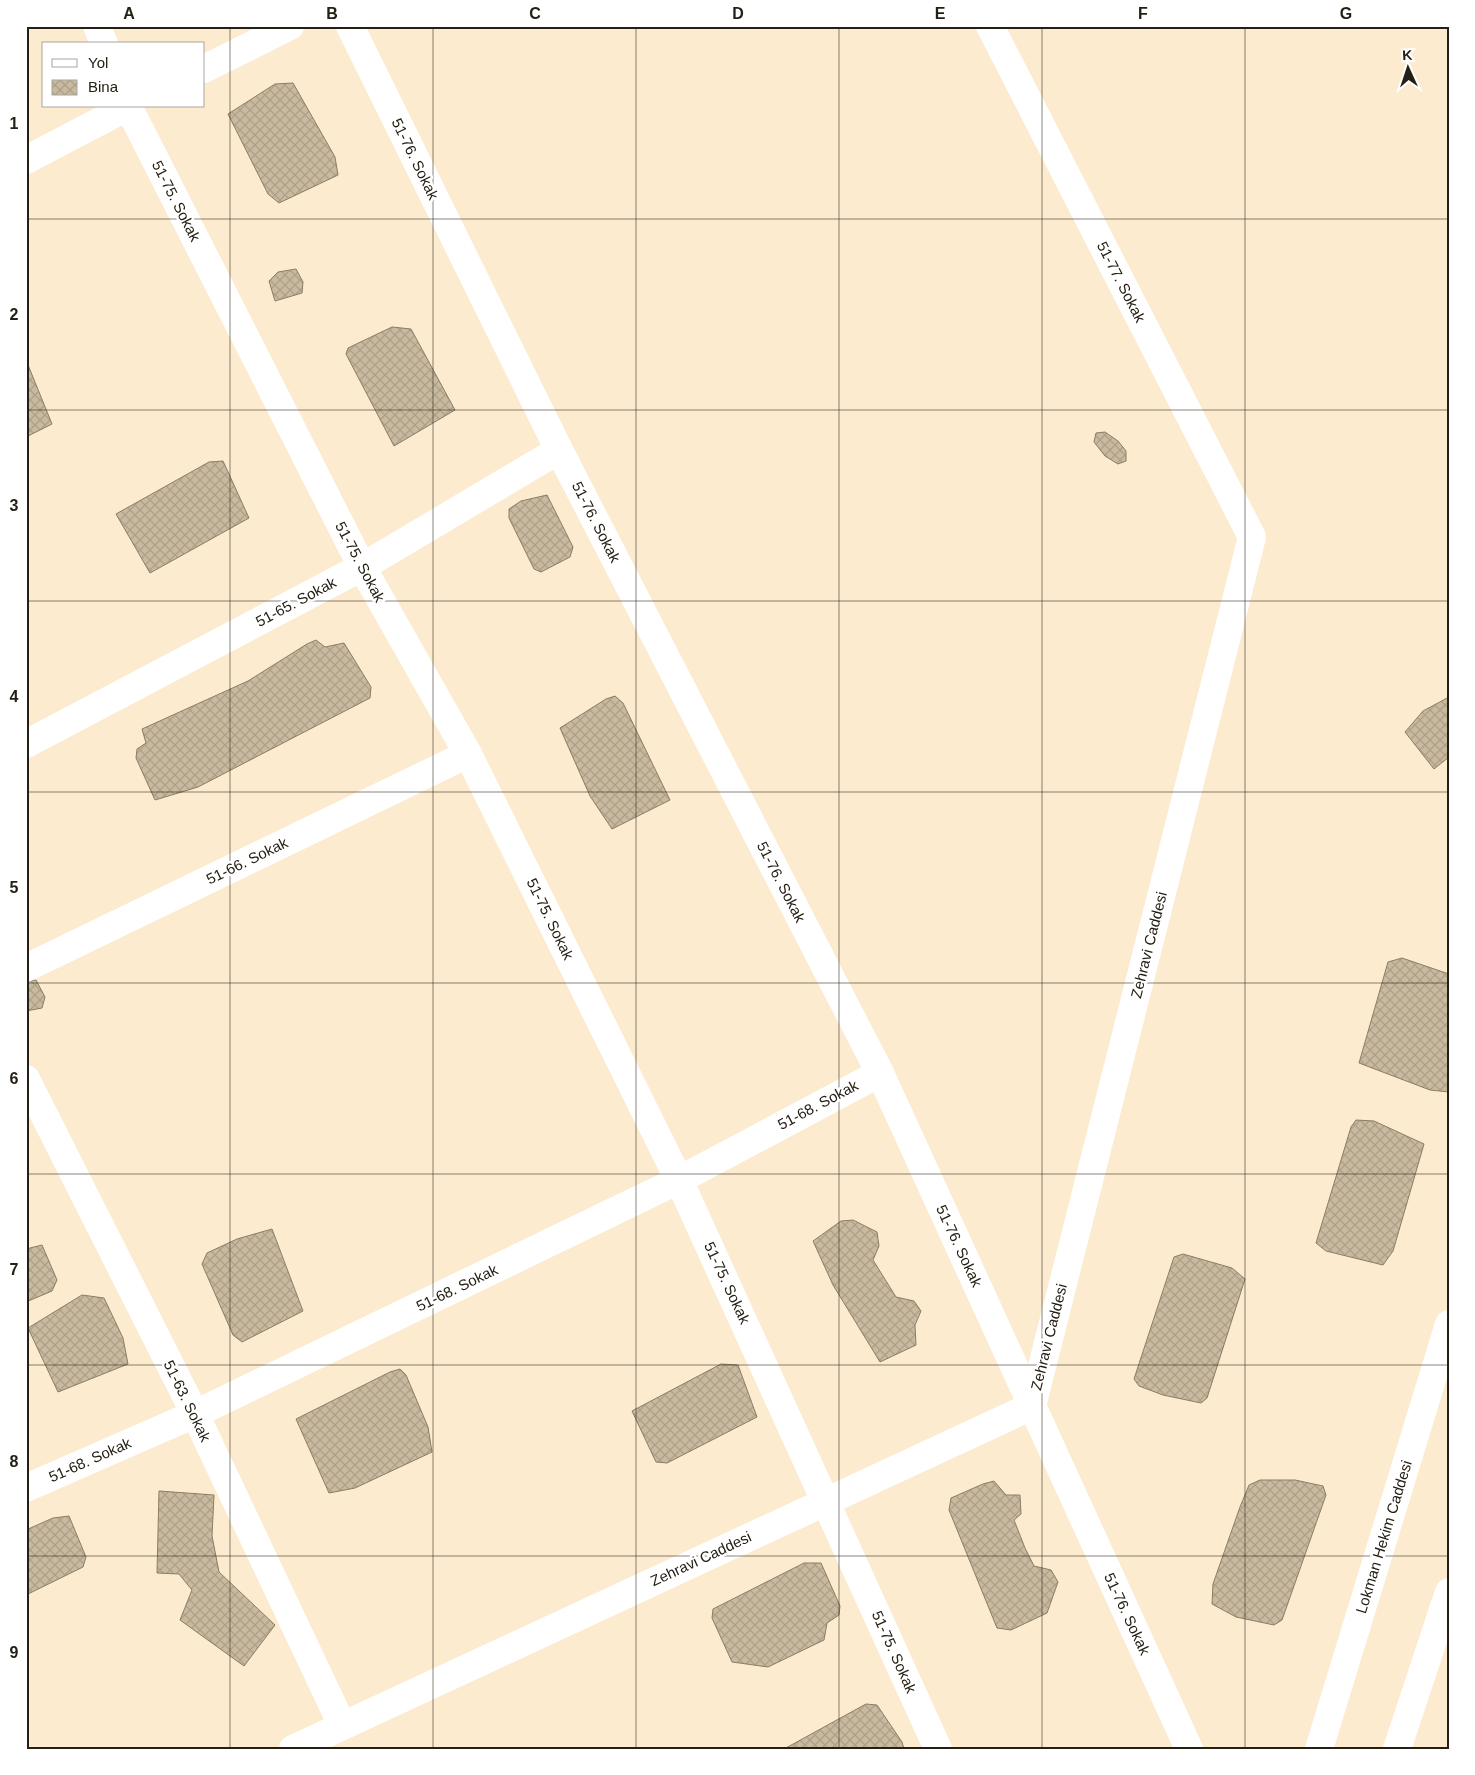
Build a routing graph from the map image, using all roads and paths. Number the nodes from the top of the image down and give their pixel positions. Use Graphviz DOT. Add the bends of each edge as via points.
graph roads {
  1 [pos="97,26"];
  2 [pos="290,26"];
  3 [pos="350,26"];
  4 [pos="990,26"];
  5 [pos="103,42"];
  6 [pos="205,68"];
  7 [pos="124,108"];
  8 [pos="129,108"];
  9 [pos="26,160"];
  10 [pos="559,450"];
  11 [pos="1252,537"];
  12 [pos="362,567"];
  13 [pos="26,744"];
  14 [pos="468,754"];
  15 [pos="26,968"];
  16 [pos="880,1073"];
  17 [pos="26,1079"];
  18 [pos="679,1180"];
  19 [pos="1449,1324"];
  20 [pos="1032,1406"];
  21 [pos="195,1414"];
  22 [pos="27,1486"];
  23 [pos="826,1501"];
  24 [pos="1449,1592"];
  25 [pos="342,1725"];
  26 [pos="293,1749"];
  27 [pos="938,1749"];
  28 [pos="1189,1749"];
  29 [pos="1319,1749"];
  30 [pos="1397,1749"];
  1 -- 5 [label="street"];
  2 -- 6 [label="street"];
  3 -- 10 [label="street, 51-76. Sokak"];
  4 -- 11 [label="street, 51-77. Sokak"];
  7 -- 9 [label="street"];
  8 -- 12 [label="street, 51-75. Sokak"];
  10 -- 12 [label="street, 51-65. Sokak"];
  10 -- 16 [label="street, 51-76. Sokak"];
  11 -- 20 [label="street, Zehravi Caddesi"];
  12 -- 13 [label="street, 51-65. Sokak"];
  12 -- 14 [label="street, 51-75. Sokak"];
  14 -- 15 [label="street, 51-66. Sokak"];
  14 -- 18 [label="street, 51-75. Sokak"];
  16 -- 18 [label="street, 51-68. Sokak"];
  16 -- 20 [label="street, 51-76. Sokak"];
  17 -- 21 [label="street, 51-63. Sokak"];
  18 -- 21 [label="street, 51-68. Sokak"];
  18 -- 23 [label="street, 51-75. Sokak"];
  19 -- 29 [label="street, Lokman Hekim Caddesi"];
  20 -- 23 [label="street, Zehravi Caddesi"];
  20 -- 28 [label="street, 51-76. Sokak"];
  21 -- 22 [label="street, 51-68. Sokak"];
  21 -- 25 [label="street, 51-63. Sokak"];
  23 -- 25 [label="street, Zehravi Caddesi"];
  23 -- 27 [label="street, 51-75. Sokak"];
  24 -- 30 [label="street"];
  25 -- 26 [label="street, Zehravi Caddesi"];
}
